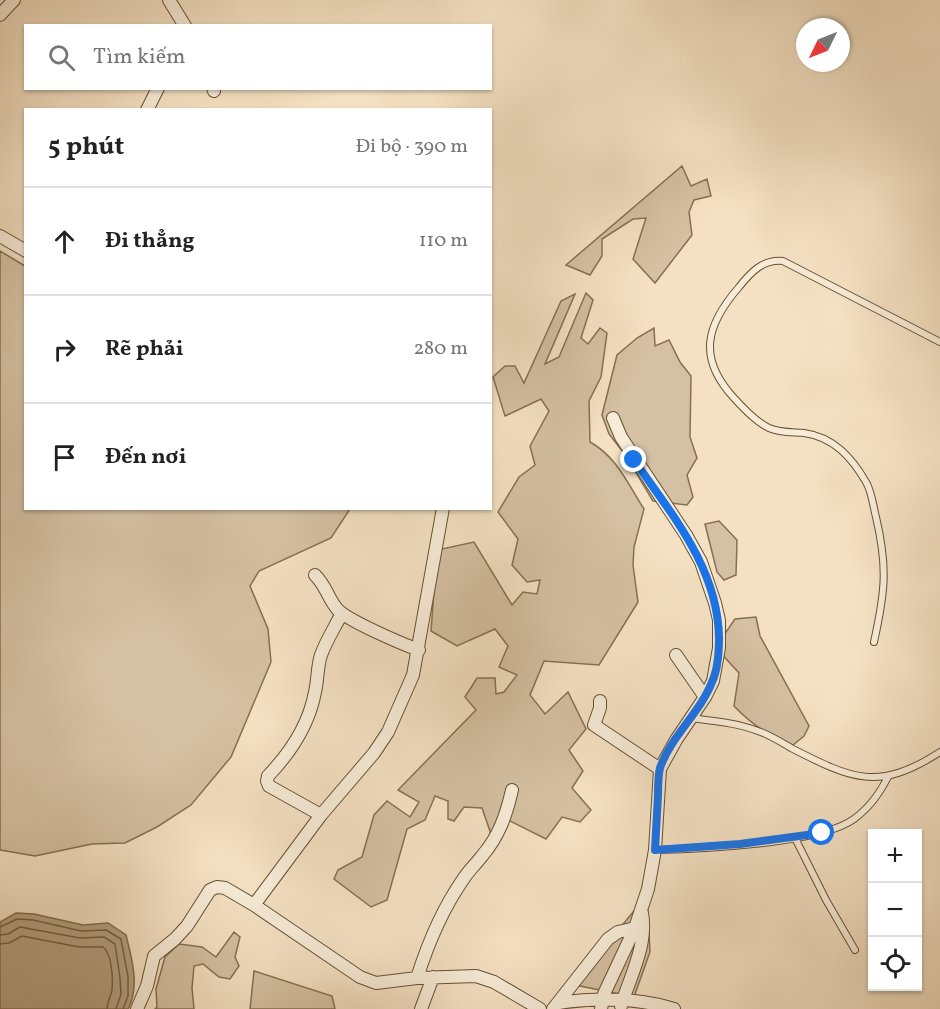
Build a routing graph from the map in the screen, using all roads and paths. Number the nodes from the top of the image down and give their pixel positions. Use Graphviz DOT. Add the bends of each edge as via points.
graph roads {
  1 [pos="14,0"];
  2 [pos="169,0"];
  3 [pos="0,15"];
  4 [pos="184,24"];
  5 [pos="157,90"];
  6 [pos="148,108"];
  7 [pos="0,236"];
  8 [pos="24,250"];
  9 [pos="940,342"];
  10 [pos="613,418"];
  11 [pos="443,510"];
  12 [pos="315,575"];
  13 [pos="342,613"];
  14 [pos="874,642"];
  15 [pos="419,650"];
  16 [pos="676,655"];
  17 [pos="705,697"];
  18 [pos="600,701"];
  19 [pos="690,718"];
  20 [pos="940,752"];
  21 [pos="660,769"];
  22 [pos="888,777"];
  23 [pos="512,790"];
  24 [pos="321,814"];
  25 [pos="795,838"];
  26 [pos="655,850"];
  27 [pos="254,905"];
  28 [pos="641,909"];
  29 [pos="634,928"];
  30 [pos="855,950"];
  31 [pos="433,977"];
  32 [pos="417,978"];
  33 [pos="567,992"];
  34 [pos="603,1000"];
  35 [pos="622,1005"];
  36 [pos="555,1006"];
  37 [pos="137,1009"];
  38 [pos="420,1009"];
  39 [pos="540,1009"];
  40 [pos="674,1009"];
  1 -- 3 [label="street"];
  2 -- 4 [label="street"];
  5 -- 6 [label="street"];
  7 -- 8 [label="street"];
  9 -- 14 [label="lane" via="783,261 772,260 746,278 722,306 712,327 710,350 720,384 769,428 820,437 838,446 867,484 885,567 885,590"];
  10 -- 17 [label="street" via="621,437 686,535 709,580 718,620 719,648 713,681"];
  11 -- 15 [label="street"];
  12 -- 13 [label="street"];
  13 -- 15 [label="street"];
  13 -- 24 [label="street" via="321,653 308,718 267,781 269,786"];
  15 -- 24 [label="street" via="413,675 388,732"];
  16 -- 17 [label="street"];
  17 -- 19 [label="street"];
  18 -- 21 [label="street" via="594,725"];
  19 -- 21 [label="street"];
  19 -- 22 [label="lane" via="732,723 760,732 832,769 863,777"];
  20 -- 22 [label="lane"];
  21 -- 26 [label="street"];
  22 -- 25 [label="lane" via="877,799 853,820 822,833"];
  23 -- 32 [label="street" via="496,837 464,877 448,905"];
  24 -- 27 [label="street"];
  25 -- 26 [label="lane"];
  25 -- 30 [label="lane"];
  26 -- 28 [label="street"];
  27 -- 32 [label="street" via="360,977 376,982"];
  27 -- 37 [label="street" via="225,888 210,890 187,926 154,956"];
  28 -- 29 [label="street"];
  28 -- 35 [label="street" via="644,924 640,947"];
  29 -- 33 [label="street" via="608,939"];
  29 -- 34 [label="street"];
  31 -- 32 [label="street"];
  31 -- 38 [label="street"];
  31 -- 39 [label="street" via="485,978"];
  33 -- 34 [label="street"];
  33 -- 36 [label="street"];
  34 -- 35 [label="street"];
  34 -- 36 [label="street"];
  35 -- 40 [label="street"];
}
